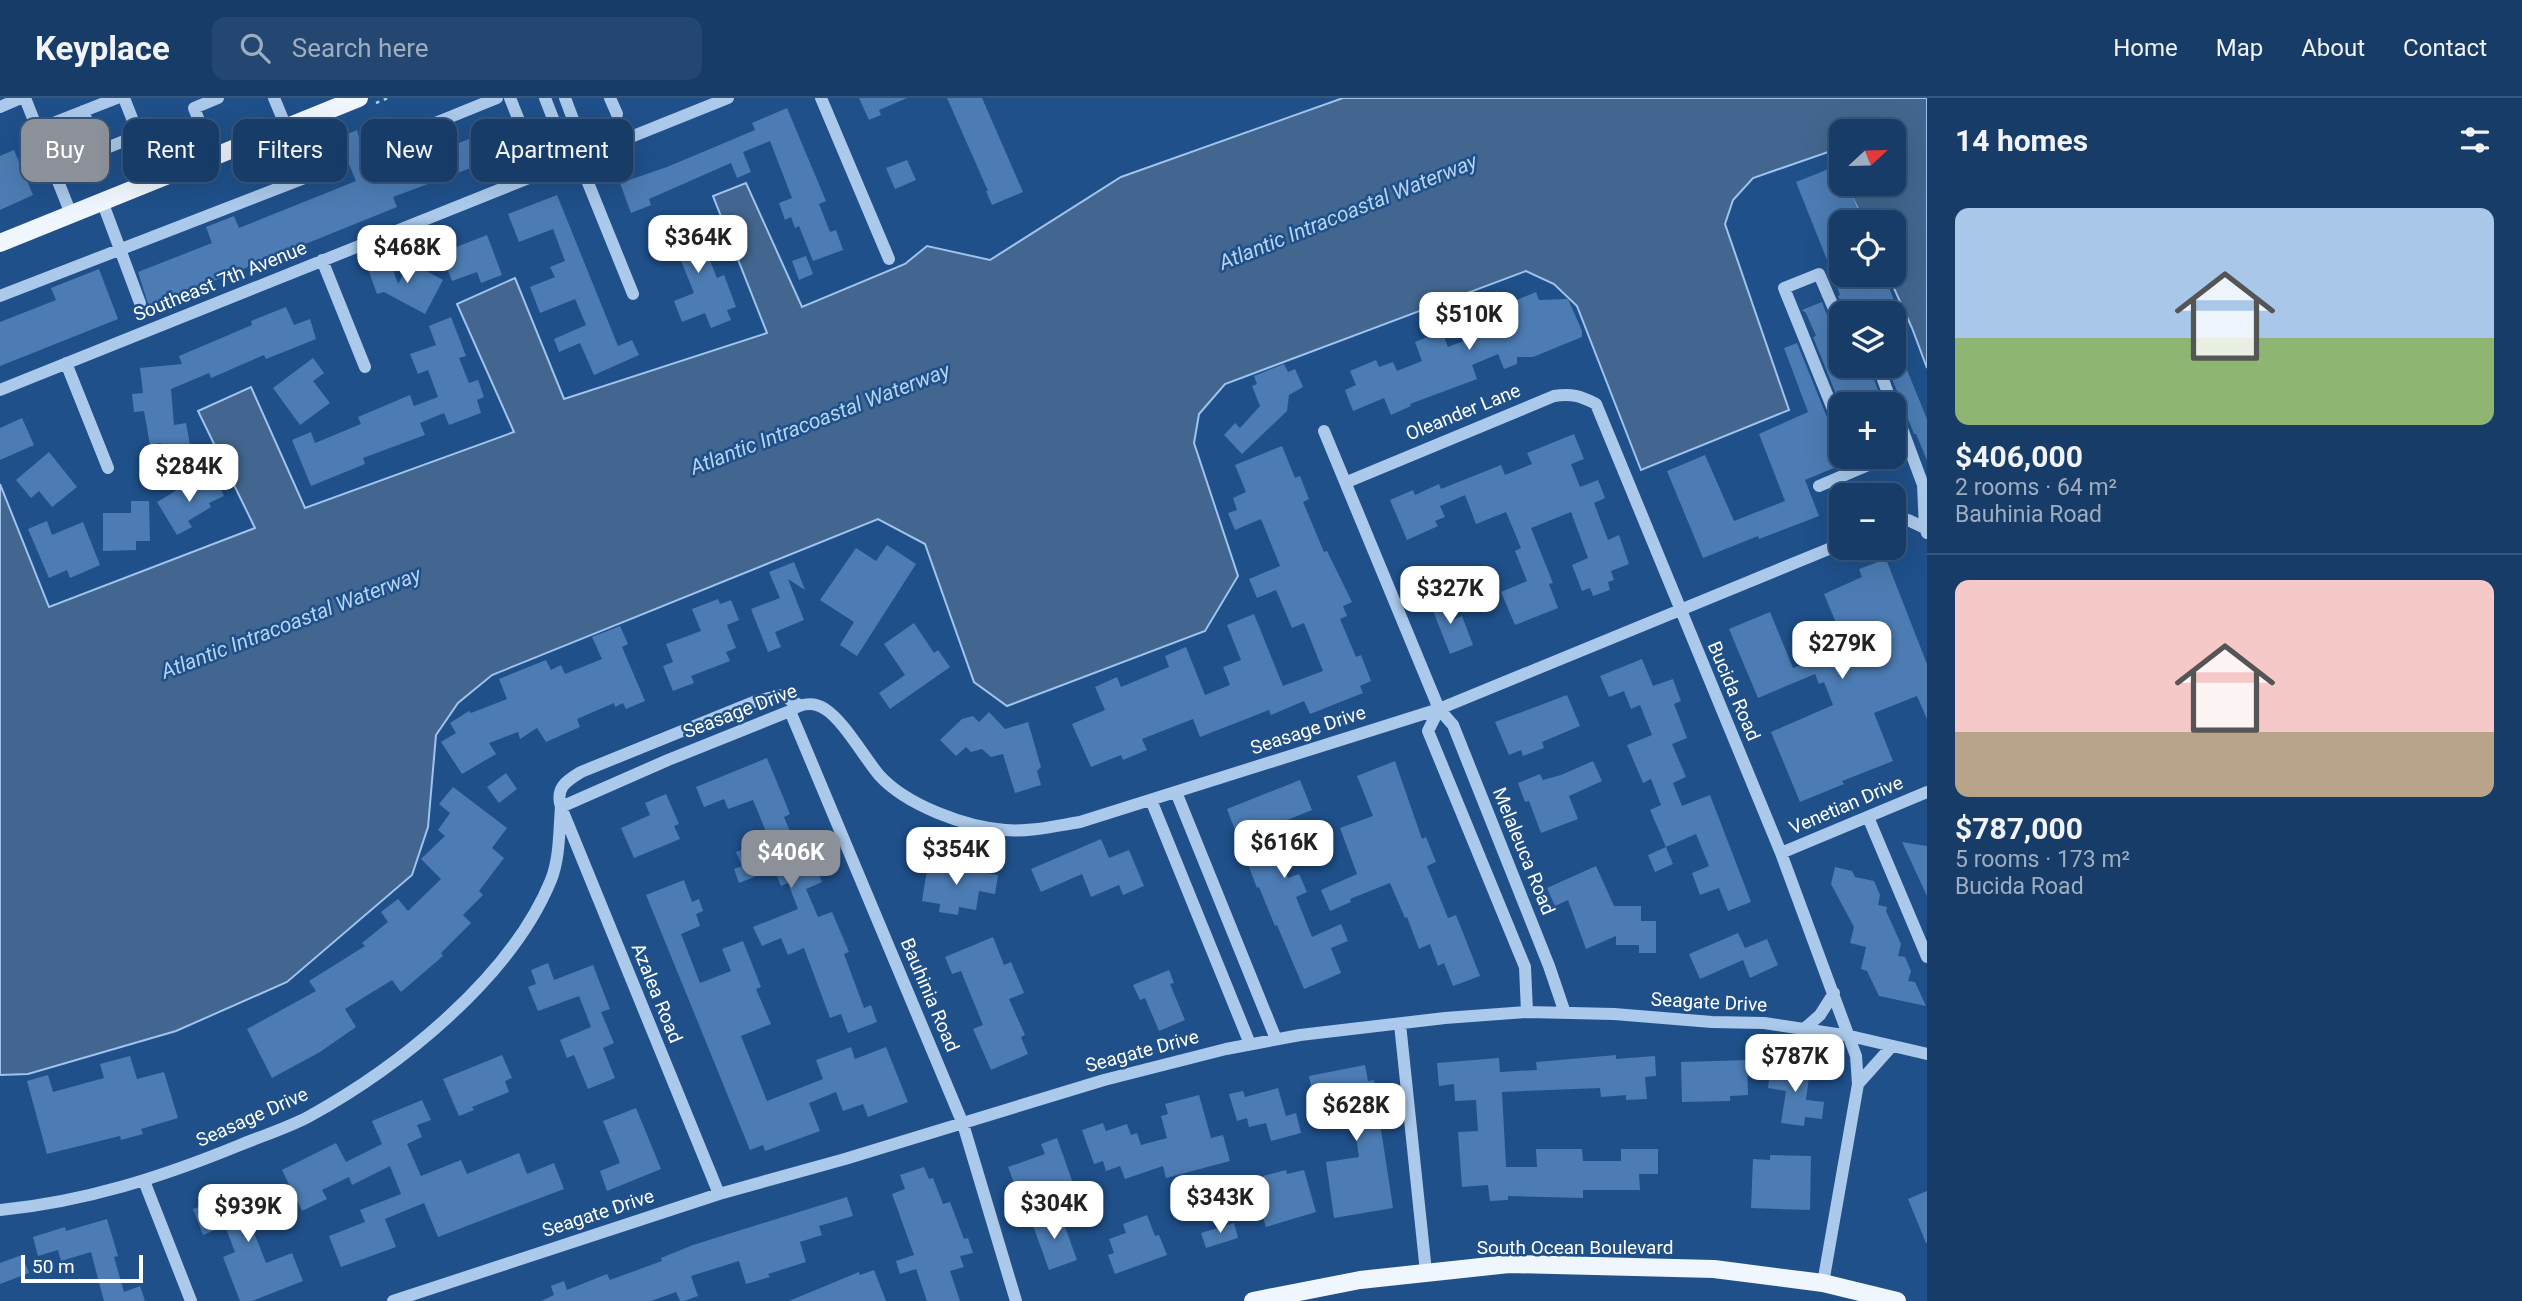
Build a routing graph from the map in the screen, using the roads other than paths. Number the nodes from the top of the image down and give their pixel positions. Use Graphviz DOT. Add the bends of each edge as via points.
graph roads {
  1 [pos="23,98"];
  2 [pos="117,98"];
  3 [pos="124,98"];
  4 [pos="218,98"];
  5 [pos="274,98"];
  6 [pos="359,98"];
  7 [pos="497,98"];
  8 [pos="510,98"];
  9 [pos="545,98"];
  10 [pos="565,98"];
  11 [pos="610,98"];
  12 [pos="728,98"];
  13 [pos="821,98"];
  14 [pos="0,107"];
  15 [pos="83,111"];
  16 [pos="617,114"];
  17 [pos="313,116"];
  18 [pos="32,119"];
  19 [pos="63,119"];
  20 [pos="133,119"];
  21 [pos="198,119"];
  22 [pos="283,119"];
  23 [pos="306,119"];
  24 [pos="445,119"];
  25 [pos="518,119"];
  26 [pos="553,119"];
  27 [pos="573,119"];
  28 [pos="633,136"];
  29 [pos="123,141"];
  30 [pos="58,182"];
  31 [pos="149,182"];
  32 [pos="517,182"];
  33 [pos="588,182"];
  34 [pos="102,201"];
  35 [pos="71,214"];
  36 [pos="0,243"];
  37 [pos="120,249"];
  38 [pos="889,259"];
  39 [pos="322,260"];
  40 [pos="633,294"];
  41 [pos="0,296"];
  42 [pos="1831,301"];
  43 [pos="140,303"];
  44 [pos="66,363"];
  45 [pos="365,367"];
  46 [pos="0,390"];
  47 [pos="1829,399"];
  48 [pos="1596,404"];
  49 [pos="1324,431"];
  50 [pos="1906,440"];
  51 [pos="1909,448"];
  52 [pos="1906,449"];
  53 [pos="108,468"];
  54 [pos="1859,469"];
  55 [pos="1347,482"];
  56 [pos="1819,486"];
  57 [pos="1906,521"];
  58 [pos="1926,530"];
  59 [pos="1829,549"];
  60 [pos="1680,611"];
  61 [pos="794,708"];
  62 [pos="1439,709"];
  63 [pos="1176,792"];
  64 [pos="1927,792"];
  65 [pos="1151,800"];
  66 [pos="561,807"];
  67 [pos="1868,817"];
  68 [pos="1781,853"];
  69 [pos="1927,957"];
  70 [pos="1834,993"];
  71 [pos="1527,1012"];
  72 [pos="1565,1013"];
  73 [pos="1400,1024"];
  74 [pos="1803,1030"];
  75 [pos="1850,1037"];
  76 [pos="1276,1039"];
  77 [pos="1250,1044"];
  78 [pos="1892,1046"];
  79 [pos="1927,1054"];
  80 [pos="1858,1084"];
  81 [pos="963,1124"];
  82 [pos="144,1181"];
  83 [pos="719,1194"];
  84 [pos="0,1210"];
  85 [pos="1426,1272"];
  86 [pos="1824,1283"];
  87 [pos="191,1301"];
  88 [pos="393,1301"];
  89 [pos="1016,1301"];
  90 [pos="1252,1301"];
  91 [pos="1897,1301"];
  1 -- 14 [label="street"];
  1 -- 18 [label="street"];
  2 -- 15 [label="street"];
  3 -- 20 [label="street"];
  4 -- 21 [label="street" via="194,108"];
  5 -- 22 [label="street"];
  6 -- 17 [label="main road"];
  7 -- 24 [label="street"];
  8 -- 25 [label="street"];
  9 -- 26 [label="street"];
  10 -- 27 [label="street"];
  11 -- 16 [label="street"];
  12 -- 28 [label="street, Southeast 7th Avenue"];
  13 -- 38 [label="street"];
  15 -- 19 [label="street"];
  15 -- 29 [label="street" via="99,151"];
  17 -- 23 [label="main road"];
  17 -- 37 [label="street" via="333,167"];
  30 -- 35 [label="street"];
  31 -- 34 [label="main road"];
  32 -- 39 [label="street, Southeast 7th Avenue"];
  33 -- 40 [label="street"];
  34 -- 35 [label="main road"];
  34 -- 37 [label="street"];
  35 -- 36 [label="main road"];
  37 -- 41 [label="street"];
  37 -- 43 [label="street"];
  39 -- 44 [label="street, Southeast 7th Avenue"];
  39 -- 45 [label="street"];
  42 -- 47 [label="street" via="1819,274 1784,288"];
  44 -- 46 [label="street, Southeast 7th Avenue"];
  44 -- 53 [label="street"];
  48 -- 55 [label="street, Oleander Lane" via="1569,394 1555,396"];
  48 -- 60 [label="street, Bucida Road"];
  49 -- 55 [label="street, Melaleuca Road"];
  50 -- 51 [label="street"];
  51 -- 52 [label="street"];
  51 -- 58 [label="street" via="1923,485"];
  54 -- 56 [label="street"];
  55 -- 62 [label="street, Melaleuca Road"];
  57 -- 58 [label="street"];
  59 -- 60 [label="street, Seasage Drive"];
  60 -- 62 [label="street, Seasage Drive"];
  60 -- 68 [label="street, Bucida Road"];
  61 -- 65 [label="street, Seasage Drive" via="809,704 824,708 891,786 926,808 962,821 1002,830 1038,829 1080,822"];
  61 -- 66 [label="street, Seasage Drive"];
  61 -- 66 [label="street" via="782,695 756,701 581,772 562,785 558,793"];
  61 -- 81 [label="street, Bauhinia Road"];
  62 -- 63 [label="street, Seasage Drive"];
  62 -- 71 [label="street" via="1428,731 1525,967"];
  62 -- 72 [label="street, Melaleuca Road" via="1452,725"];
  63 -- 65 [label="street, Seasage Drive"];
  63 -- 76 [label="street"];
  64 -- 67 [label="street, Venetian Drive"];
  65 -- 77 [label="street"];
  66 -- 82 [label="street, Seasage Drive" via="556,865 541,902 482,984 441,1022 376,1073 306,1118"];
  66 -- 83 [label="street, Azalea Road"];
  67 -- 68 [label="street, Venetian Drive"];
  67 -- 69 [label="street"];
  68 -- 70 [label="street, Bucida Road"];
  70 -- 74 [label="street"];
  70 -- 75 [label="street, Bucida Road"];
  71 -- 72 [label="street, Seagate Drive"];
  71 -- 73 [label="street, Seagate Drive"];
  72 -- 74 [label="street, Seagate Drive" via="1764,1023"];
  73 -- 76 [label="street, Seagate Drive"];
  73 -- 85 [label="street"];
  74 -- 75 [label="street, Seagate Drive"];
  75 -- 78 [label="street, Seagate Drive"];
  75 -- 80 [label="street, Bucida Road"];
  76 -- 77 [label="street, Seagate Drive"];
  77 -- 81 [label="street, Seagate Drive" via="1144,1069"];
  78 -- 79 [label="street, Seagate Drive"];
  78 -- 80 [label="street"];
  80 -- 86 [label="street, Bucida Road"];
  81 -- 83 [label="street, Seagate Drive"];
  81 -- 89 [label="street, Bauhinia Road"];
  82 -- 84 [label="street, Seasage Drive" via="42,1206"];
  82 -- 87 [label="street"];
  83 -- 88 [label="street, Seagate Drive"];
  85 -- 86 [label="main road, South Ocean Boulevard" via="1509,1264 1650,1267 1714,1269"];
  85 -- 90 [label="main road, South Ocean Boulevard"];
  86 -- 91 [label="main road, South Ocean Boulevard"];
}
